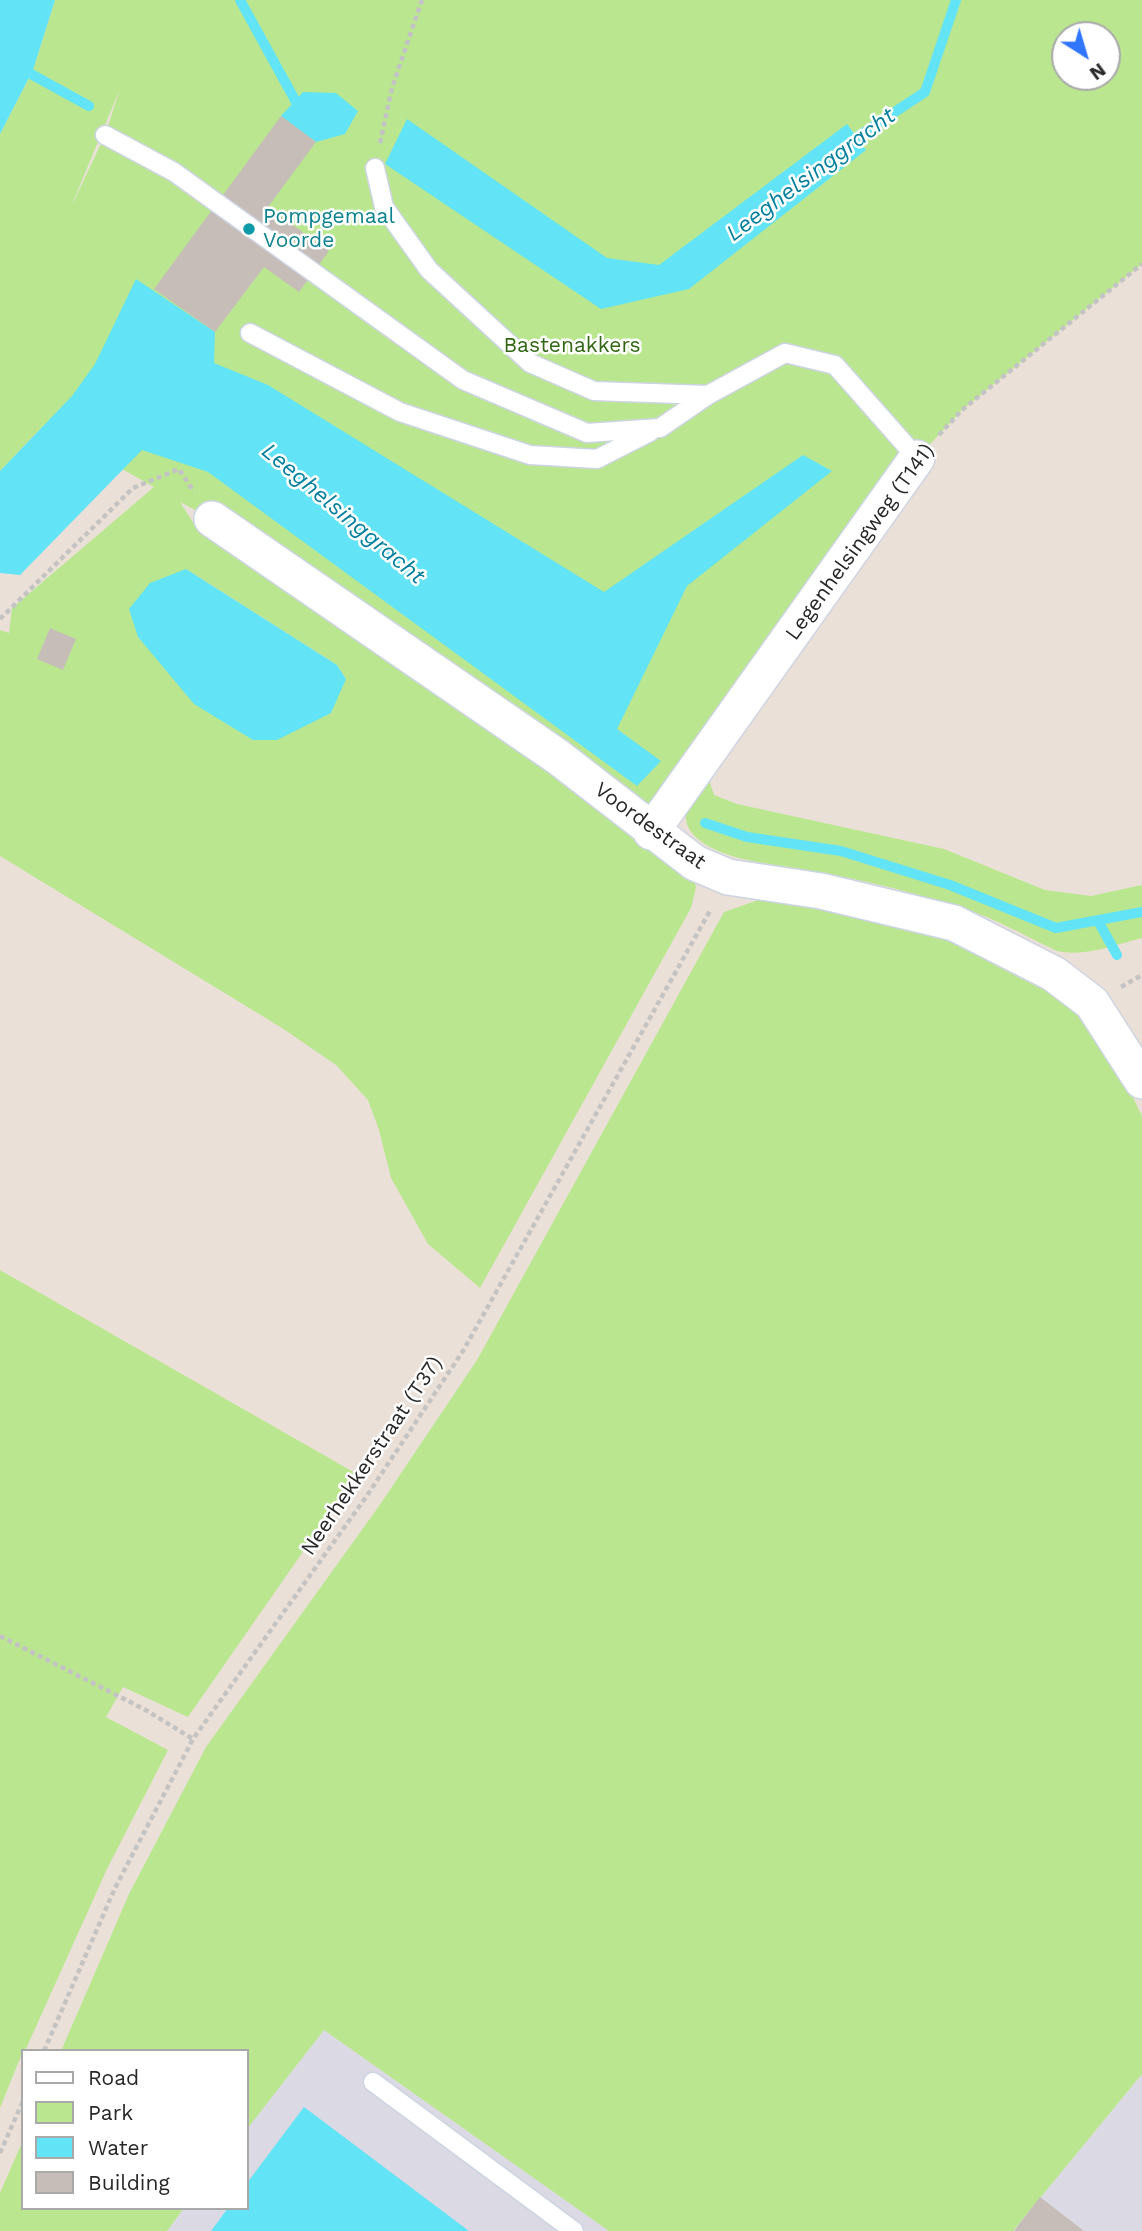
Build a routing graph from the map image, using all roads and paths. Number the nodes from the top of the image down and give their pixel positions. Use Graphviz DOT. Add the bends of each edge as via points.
graph roads {
  1 [pos="422,0"];
  2 [pos="105,135"];
  3 [pos="375,168"];
  4 [pos="1142,264"];
  5 [pos="250,333"];
  6 [pos="708,395"];
  7 [pos="660,428"];
  8 [pos="917,458"];
  9 [pos="212,519"];
  10 [pos="0,619"];
  11 [pos="651,832"];
  12 [pos="728,877"];
  13 [pos="1142,1081"];
  14 [pos="0,1636"];
  15 [pos="193,1739"];
  16 [pos="45,2049"];
  17 [pos="373,2082"];
  18 [pos="21,2106"];
  19 [pos="0,2153"];
  20 [pos="574,2231"];
  1 -- 3 [label="path" via="392,88"];
  2 -- 7 [label="lane" via="174,172 463,380 587,433"];
  3 -- 6 [label="lane" via="384,207 429,270 530,363 594,391"];
  4 -- 8 [label="path, Legenhelsingweg (T141)" via="962,410"];
  5 -- 7 [label="lane" via="400,412 530,455 597,459"];
  6 -- 7 [label="lane"];
  6 -- 8 [label="lane" via="785,353 809,356 835,365"];
  8 -- 11 [label="street, Legenhelsingweg (T141)"];
  9 -- 10 [label="path" via="179,469 133,488"];
  9 -- 11 [label="street, Voordestraat" via="558,758"];
  11 -- 12 [label="street, Voordestraat" via="695,863"];
  12 -- 13 [label="street, Voordestraat" via="821,891 954,923 1003,946 1054,974 1092,1003"];
  12 -- 15 [label="path, Neerhekkerstraat (T37)" via="463,1351 366,1497"];
  14 -- 15 [label="path"];
  15 -- 16 [label="path, Neerhekkerstraat (T37)" via="115,1888"];
  17 -- 20 [label="lane"];
  18 -- 19 [label="path"];
}
